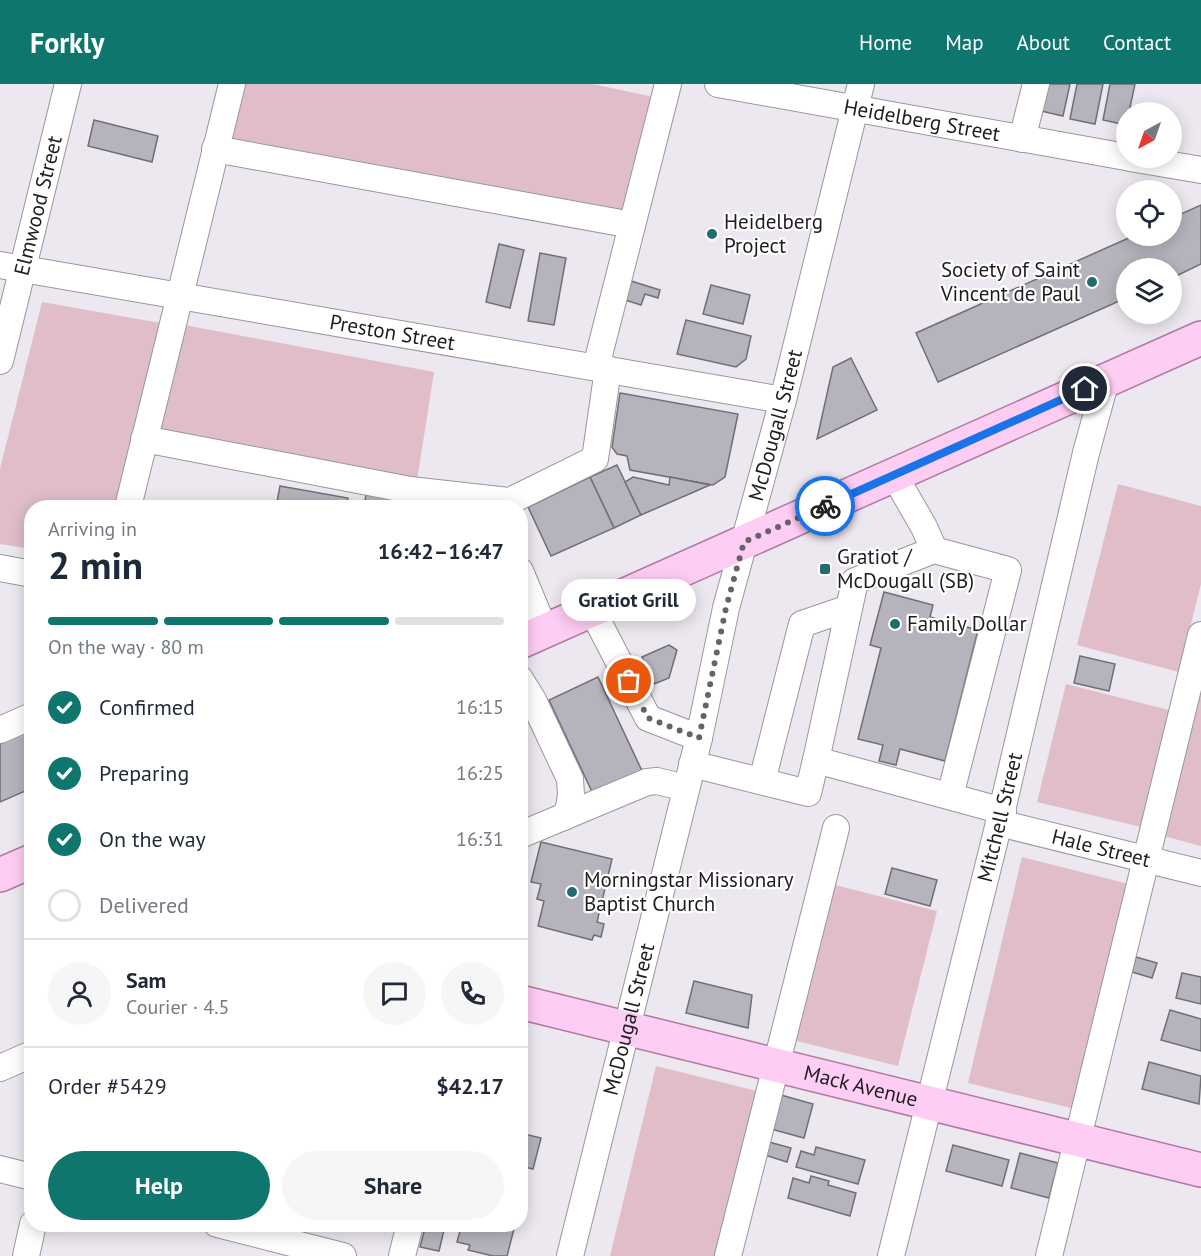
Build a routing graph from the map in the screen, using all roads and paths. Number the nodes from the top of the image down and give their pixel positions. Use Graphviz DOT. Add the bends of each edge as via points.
graph roads {
  1 [pos="68,84"];
  2 [pos="232,84"];
  3 [pos="668,84"];
  4 [pos="718,84"];
  5 [pos="861,84"];
  6 [pos="1036,84"];
  7 [pos="855,110"];
  8 [pos="1022,139"];
  9 [pos="215,149"];
  10 [pos="1116,155"];
  11 [pos="1182,167"];
  12 [pos="1201,170"];
  13 [pos="632,225"];
  14 [pos="12,267"];
  15 [pos="178,296"];
  16 [pos="1201,339"];
  17 [pos="0,361"];
  18 [pos="602,368"];
  19 [pos="1106,380"];
  20 [pos="783,400"];
  21 [pos="144,439"];
  22 [pos="894,476"];
  23 [pos="130,500"];
  24 [pos="501,500"];
  25 [pos="512,500"];
  26 [pos="744,542"];
  27 [pos="934,550"];
  28 [pos="0,568"];
  29 [pos="24,572"];
  30 [pos="849,608"];
  31 [pos="592,610"];
  32 [pos="528,612"];
  33 [pos="1201,635"];
  34 [pos="533,637"];
  35 [pos="528,692"];
  36 [pos="24,720"];
  37 [pos="0,730"];
  38 [pos="699,738"];
  39 [pos="816,760"];
  40 [pos="689,776"];
  41 [pos="762,781"];
  42 [pos="950,796"];
  43 [pos="564,817"];
  44 [pos="1001,817"];
  45 [pos="836,828"];
  46 [pos="528,832"];
  47 [pos="1145,860"];
  48 [pos="24,864"];
  49 [pos="1201,873"];
  50 [pos="0,874"];
  51 [pos="24,880"];
  52 [pos="528,1004"];
  53 [pos="627,1028"];
  54 [pos="24,1058"];
  55 [pos="778,1065"];
  56 [pos="0,1068"];
  57 [pos="928,1102"];
  58 [pos="1077,1139"];
  59 [pos="0,1169"];
  60 [pos="1201,1170"];
  61 [pos="24,1175"];
  62 [pos="31,1232"];
  63 [pos="248,1232"];
  64 [pos="408,1232"];
  65 [pos="26,1256"];
  66 [pos="343,1256"];
  67 [pos="402,1256"];
  68 [pos="570,1256"];
  69 [pos="728,1256"];
  70 [pos="891,1256"];
  71 [pos="1048,1256"];
  1 -- 14 [label="street, Elmwood Street"];
  2 -- 9 [label="street"];
  3 -- 13 [label="street"];
  4 -- 7 [label="street, Heidelberg Street"];
  5 -- 7 [label="street, McDougall Street"];
  6 -- 8 [label="street"];
  7 -- 8 [label="street, Heidelberg Street"];
  7 -- 20 [label="street, McDougall Street"];
  8 -- 10 [label="street, Heidelberg Street"];
  9 -- 13 [label="street"];
  9 -- 15 [label="street"];
  11 -- 12 [label="street, Heidelberg Street"];
  13 -- 18 [label="street"];
  14 -- 15 [label="street, Preston Street"];
  14 -- 17 [label="street, Elmwood Street"];
  15 -- 18 [label="street, Preston Street"];
  15 -- 21 [label="street"];
  16 -- 19 [label="main road"];
  18 -- 20 [label="street, Preston Street"];
  18 -- 25 [label="street" via="595,459"];
  19 -- 22 [label="main road"];
  19 -- 44 [label="street, Mitchell Street"];
  20 -- 26 [label="street, McDougall Street"];
  21 -- 23 [label="street"];
  21 -- 24 [label="street" via="410,490"];
  22 -- 26 [label="main road"];
  22 -- 27 [label="street"];
  26 -- 31 [label="main road"];
  26 -- 38 [label="street, McDougall Street"];
  27 -- 30 [label="street" via="855,581"];
  27 -- 42 [label="street" via="1008,570"];
  28 -- 29 [label="street"];
  30 -- 39 [label="street"];
  30 -- 41 [label="street" via="802,624"];
  31 -- 34 [label="main road"];
  31 -- 38 [label="street" via="648,718"];
  32 -- 34 [label="street"];
  33 -- 47 [label="street"];
  35 -- 43 [label="street" via="570,779 572,795"];
  36 -- 37 [label="street"];
  38 -- 40 [label="street, McDougall Street"];
  39 -- 41 [label="street" via="808,793"];
  39 -- 42 [label="street, Hale Street"];
  40 -- 41 [label="street"];
  40 -- 43 [label="street" via="647,782"];
  40 -- 53 [label="street, McDougall Street"];
  42 -- 44 [label="street, Hale Street"];
  43 -- 46 [label="street"];
  44 -- 47 [label="street, Hale Street"];
  44 -- 57 [label="street, Mitchell Street"];
  45 -- 55 [label="street"];
  47 -- 49 [label="street, Hale Street"];
  47 -- 58 [label="street"];
  48 -- 50 [label="main road"];
  50 -- 51 [label="main road"];
  52 -- 53 [label="main road, Mack Avenue"];
  53 -- 55 [label="main road, Mack Avenue"];
  53 -- 68 [label="street, McDougall Street"];
  54 -- 56 [label="street"];
  55 -- 57 [label="main road, Mack Avenue"];
  55 -- 69 [label="street"];
  57 -- 58 [label="main road, Mack Avenue"];
  57 -- 70 [label="street, Mitchell Street"];
  58 -- 60 [label="main road, Mack Avenue"];
  58 -- 71 [label="street"];
  59 -- 61 [label="street"];
  62 -- 65 [label="street"];
  63 -- 66 [label="street"];
  64 -- 67 [label="street"];
}
